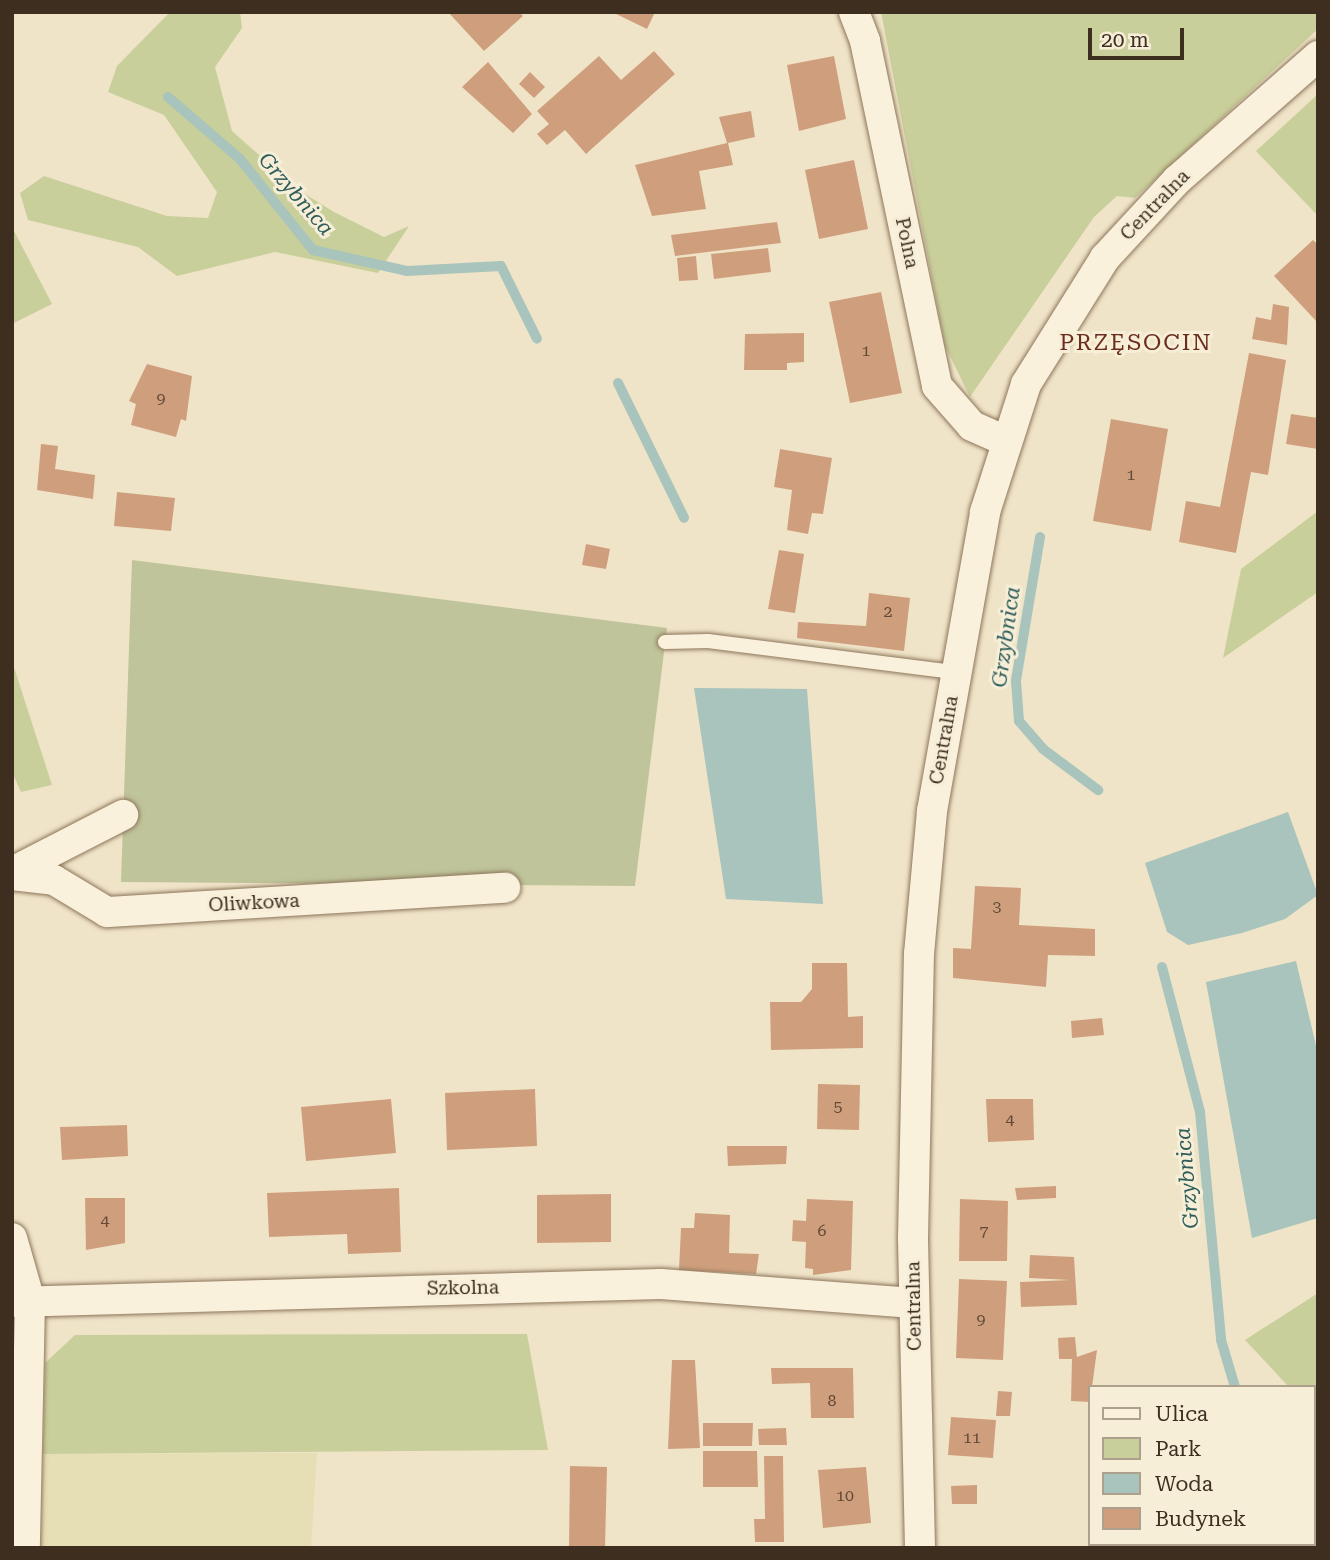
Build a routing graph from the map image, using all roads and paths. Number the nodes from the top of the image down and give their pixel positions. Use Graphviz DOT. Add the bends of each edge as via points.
graph roads {
  1 [pos="854,12"];
  2 [pos="1318,56"];
  3 [pos="1006,441"];
  4 [pos="665,642"];
  5 [pos="955,672"];
  6 [pos="123,815"];
  7 [pos="12,874"];
  8 [pos="506,888"];
  9 [pos="12,1238"];
  10 [pos="21,1302"];
  11 [pos="913,1303"];
  12 [pos="25,1548"];
  13 [pos="920,1548"];
  1 -- 3 [label="street, Polna" via="865,41 937,386 972,426"];
  2 -- 3 [label="street, Centralna" via="1177,180 1105,258 1044,349"];
  3 -- 5 [label="street, Centralna" via="985,512"];
  4 -- 5 [label="lane" via="708,641"];
  5 -- 11 [label="street, Centralna" via="932,811 919,954"];
  6 -- 7 [label="street, Oliwkowa"];
  7 -- 8 [label="street, Oliwkowa" via="54,880 107,912"];
  9 -- 10 [label="street"];
  10 -- 11 [label="street, Szkolna" via="660,1284"];
  10 -- 12 [label="street"];
  11 -- 13 [label="street, Centralna"];
}
